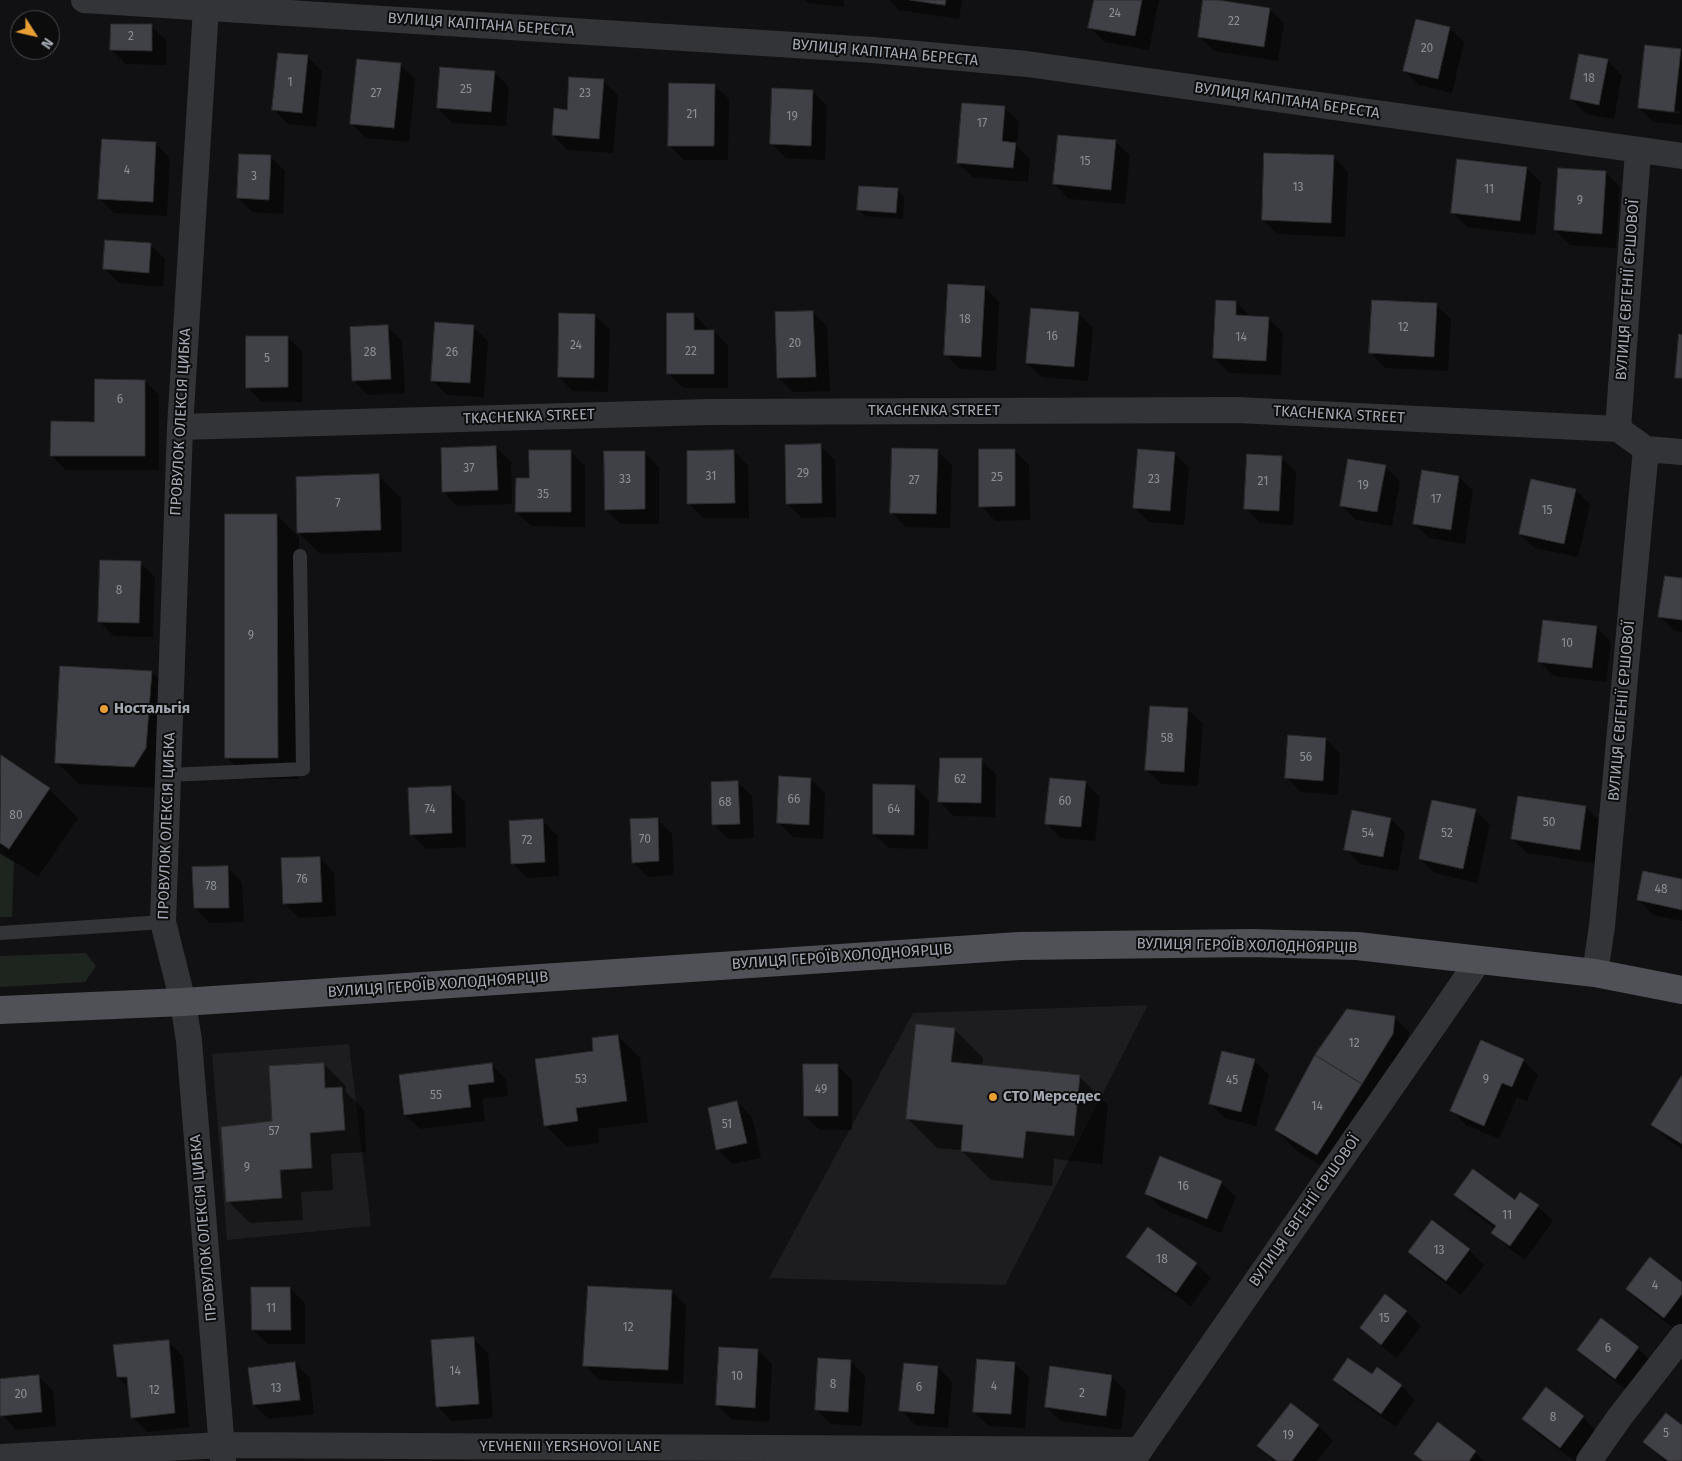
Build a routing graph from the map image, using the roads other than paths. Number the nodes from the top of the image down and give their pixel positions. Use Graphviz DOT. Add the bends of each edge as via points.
graph roads {
  1 [pos="84,0"];
  2 [pos="206,8"];
  3 [pos="1638,150"];
  4 [pos="1682,156"];
  5 [pos="180,427"];
  6 [pos="1618,429"];
  7 [pos="1646,449"];
  8 [pos="1682,452"];
  9 [pos="300,556"];
  10 [pos="168,775"];
  11 [pos="163,922"];
  12 [pos="0,932"];
  13 [pos="1479,960"];
  14 [pos="1595,973"];
  15 [pos="1682,990"];
  16 [pos="184,1002"];
  17 [pos="0,1010"];
  18 [pos="1682,1337"];
  19 [pos="223,1453"];
  20 [pos="1136,1455"];
  21 [pos="0,1457"];
  22 [pos="1589,1461"];
  1 -- 2 [label="street, ВУЛИЦЯ КАПІТАНА БЕРЕСТА"];
  2 -- 3 [label="street, ВУЛИЦЯ КАПІТАНА БЕРЕСТА" via="873,50 1028,64"];
  2 -- 5 [label="street, ПРОВУЛОК ОЛЕКСІЯ ЦИБКА"];
  3 -- 4 [label="street, ВУЛИЦЯ КАПІТАНА БЕРЕСТА"];
  3 -- 6 [label="street, ВУЛИЦЯ ЄВГЕНІЇ ЄРШОВОЇ"];
  5 -- 6 [label="street, TKACHENKA STREET" via="709,412 1238,410"];
  5 -- 10 [label="street, ПРОВУЛОК ОЛЕКСІЯ ЦИБКА"];
  6 -- 7 [label="street"];
  7 -- 8 [label="street"];
  7 -- 14 [label="street, ВУЛИЦЯ ЄВГЕНІЇ ЄРШОВОЇ"];
  9 -- 10 [label="lane" via="303,769"];
  10 -- 11 [label="street, ПРОВУЛОК ОЛЕКСІЯ ЦИБКА"];
  11 -- 12 [label="lane"];
  11 -- 16 [label="street, ПРОВУЛОК ОЛЕКСІЯ ЦИБКА"];
  13 -- 14 [label="main road, ВУЛИЦЯ ГЕРОЇВ ХОЛОДНОЯРЦІВ"];
  13 -- 16 [label="main road, ВУЛИЦЯ ГЕРОЇВ ХОЛОДНОЯРЦІВ" via="1357,946 1251,943 1019,946"];
  13 -- 20 [label="street, ВУЛИЦЯ ЄВГЕНІЇ ЄРШОВОЇ"];
  14 -- 15 [label="main road, ВУЛИЦЯ ГЕРОЇВ ХОЛОДНОЯРЦІВ"];
  16 -- 17 [label="main road, ВУЛИЦЯ ГЕРОЇВ ХОЛОДНОЯРЦІВ"];
  16 -- 19 [label="street, ПРОВУЛОК ОЛЕКСІЯ ЦИБКА"];
  18 -- 22 [label="street"];
  19 -- 20 [label="street, YEVHENII YERSHOVOI LANE"];
  19 -- 21 [label="street, YEVHENII YERSHOVOI LANE"];
}
